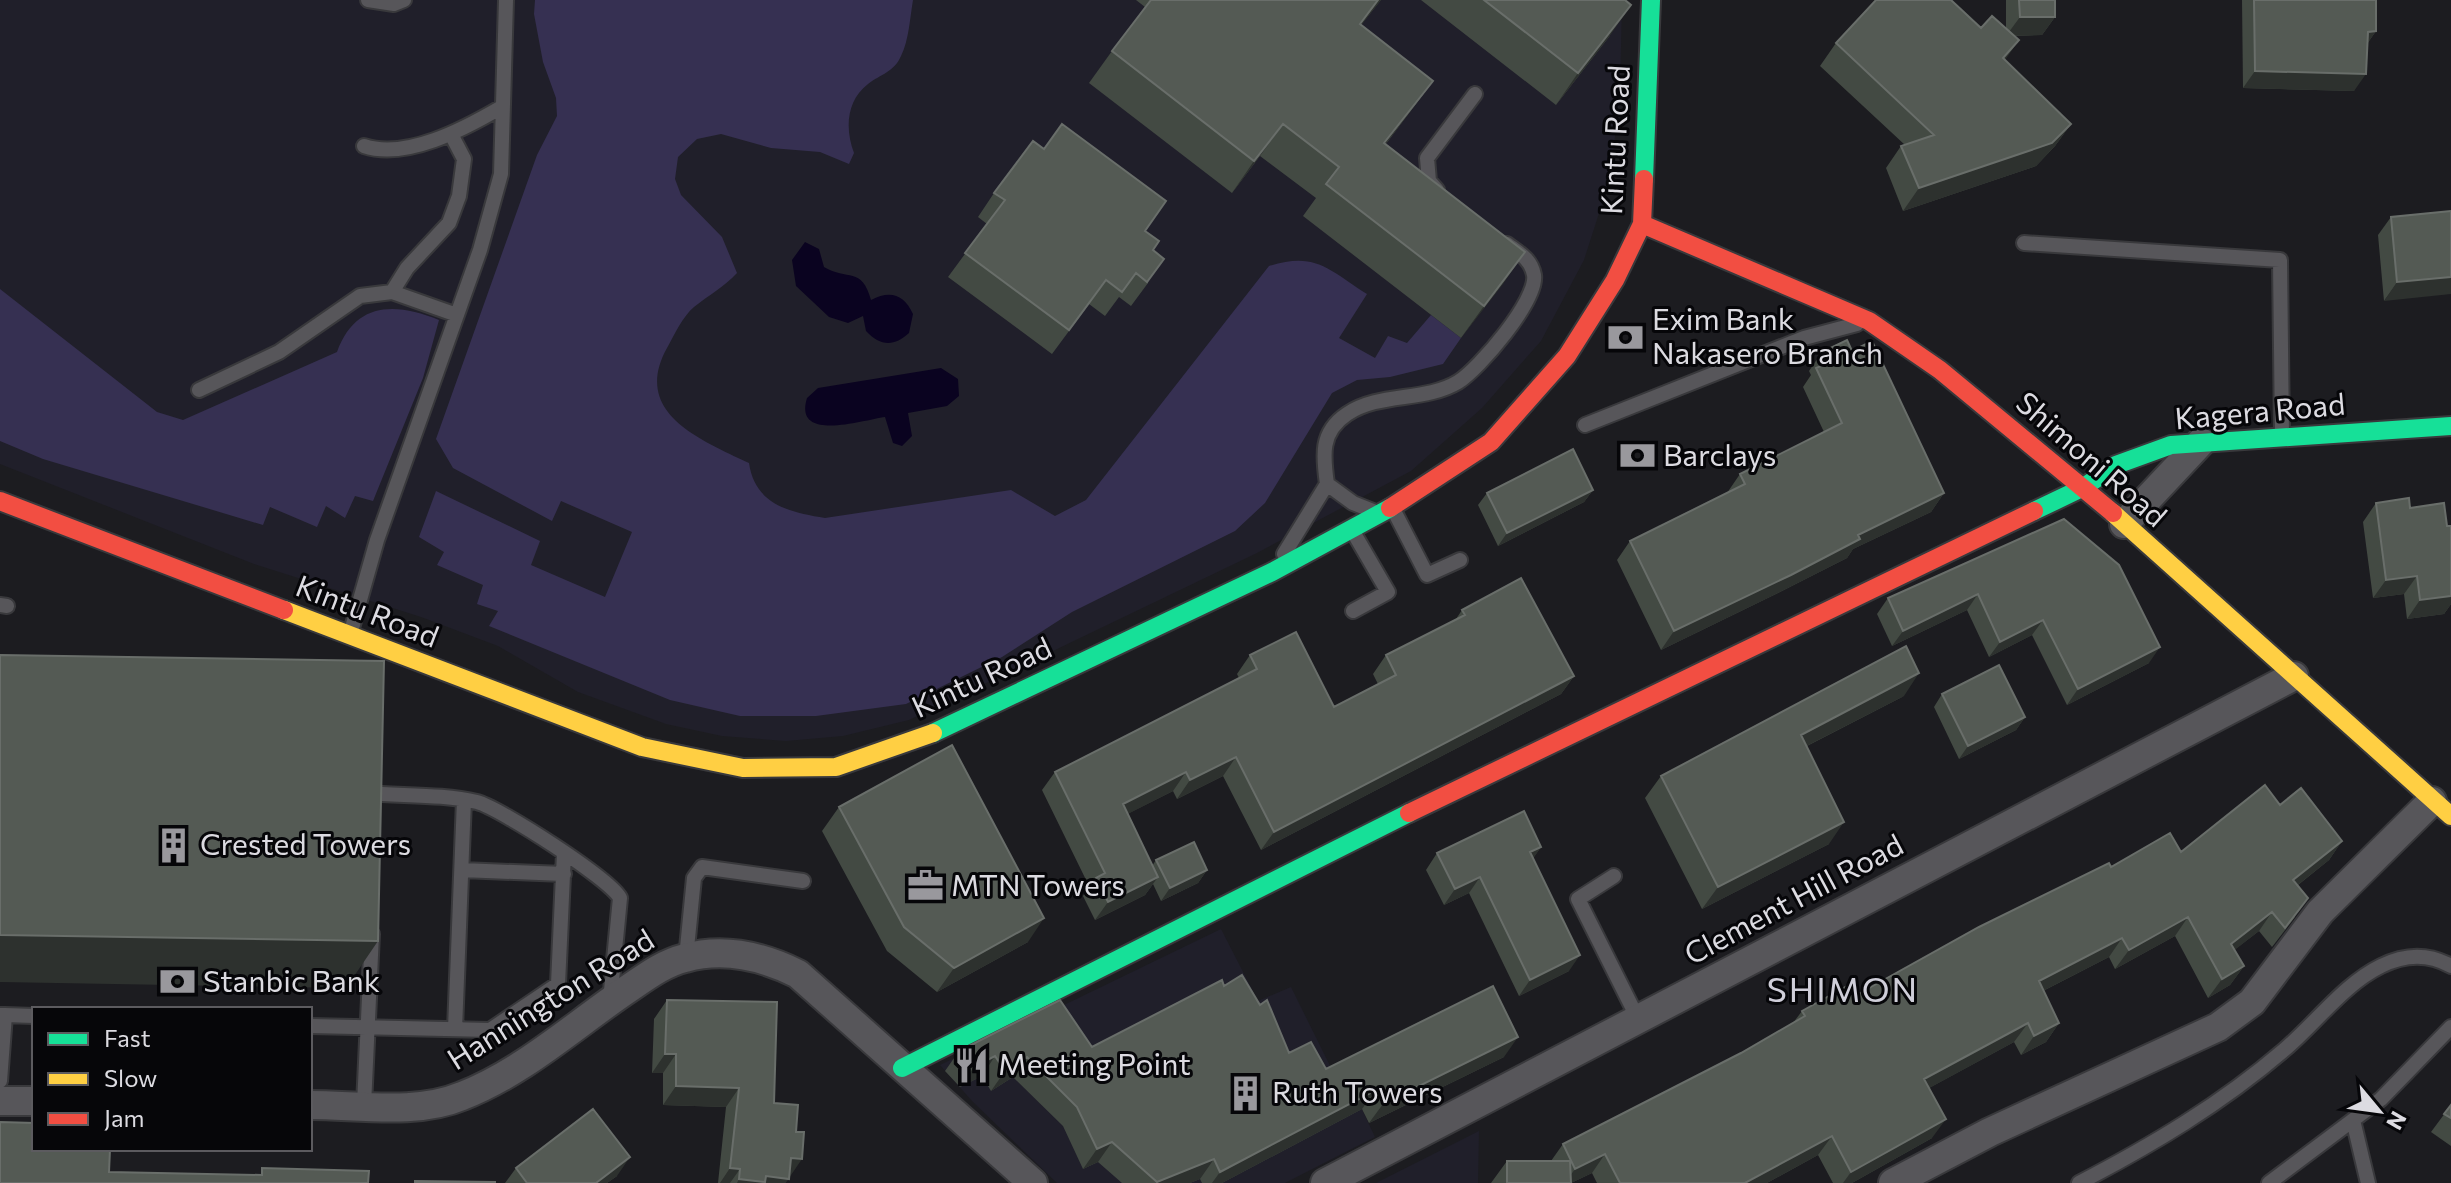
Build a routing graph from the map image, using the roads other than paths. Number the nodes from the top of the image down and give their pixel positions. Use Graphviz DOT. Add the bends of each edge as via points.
graph roads {
  1 [pos="368,0"];
  2 [pos="404,0"];
  3 [pos="506,0"];
  4 [pos="1651,0"];
  5 [pos="1475,94"];
  6 [pos="500,108"];
  7 [pos="452,136"];
  8 [pos="364,146"];
  9 [pos="1444,199"];
  10 [pos="1642,224"];
  11 [pos="1491,233"];
  12 [pos="2024,243"];
  13 [pos="392,292"];
  14 [pos="457,315"];
  15 [pos="1869,321"];
  16 [pos="199,390"];
  17 [pos="1585,425"];
  18 [pos="2451,426"];
  19 [pos="2282,437"];
  20 [pos="2201,442"];
  21 [pos="1327,484"];
  22 [pos="2084,487"];
  23 [pos="0,501"];
  24 [pos="1386,510"];
  25 [pos="2124,524"];
  26 [pos="1352,530"];
  27 [pos="1460,560"];
  28 [pos="1272,572"];
  29 [pos="1353,611"];
  30 [pos="350,635"];
  31 [pos="2294,676"];
  32 [pos="367,793"];
  33 [pos="464,800"];
  34 [pos="2442,809"];
  35 [pos="564,853"];
  36 [pos="462,870"];
  37 [pos="564,874"];
  38 [pos="1614,876"];
  39 [pos="803,881"];
  40 [pos="372,918"];
  41 [pos="686,958"];
  42 [pos="2451,966"];
  43 [pos="610,1002"];
  44 [pos="3,1015"];
  45 [pos="32,1016"];
  46 [pos="1638,1019"];
  47 [pos="312,1026"];
  48 [pos="367,1027"];
  49 [pos="2451,1027"];
  50 [pos="455,1029"];
  51 [pos="902,1068"];
  52 [pos="0,1081"];
  53 [pos="0,1101"];
  54 [pos="32,1101"];
  55 [pos="312,1105"];
  56 [pos="364,1105"];
  57 [pos="2353,1120"];
  58 [pos="1033,1183"];
  59 [pos="1325,1183"];
  60 [pos="1893,1183"];
  61 [pos="2079,1183"];
  62 [pos="2269,1183"];
  63 [pos="2368,1183"];
  1 -- 2 [label="lane"];
  3 -- 6 [label="lane"];
  4 -- 10 [label="street, Kintu Road"];
  5 -- 9 [label="lane" via="1427,158 1429,181"];
  6 -- 7 [label="lane"];
  6 -- 14 [label="lane" via="501,174"];
  7 -- 8 [label="lane" via="385,150"];
  7 -- 13 [label="lane" via="464,159 449,223"];
  10 -- 15 [label="street, Shimoni Road"];
  10 -- 24 [label="street, Kintu Road" via="1615,280 1567,356 1491,442"];
  11 -- 21 [label="lane" via="1527,258 1533,293 1488,354 1458,382 1346,414 1322,448"];
  12 -- 19 [label="lane" via="2280,260"];
  13 -- 14 [label="lane"];
  13 -- 16 [label="lane" via="360,296 279,352"];
  14 -- 30 [label="lane" via="377,540"];
  15 -- 17 [label="lane" via="1804,338"];
  15 -- 22 [label="street, Shimoni Road" via="1940,370"];
  18 -- 19 [label="street, Kagera Road"];
  19 -- 20 [label="street, Kagera Road"];
  20 -- 22 [label="street, Kagera Road" via="2142,454"];
  20 -- 25 [label="street"];
  21 -- 24 [label="lane" via="1353,503"];
  21 -- 28 [label="lane"];
  22 -- 25 [label="street, Shimoni Road"];
  22 -- 51 [label="street, Kagera Road" via="1546,745"];
  23 -- 30 [label="street, Kintu Road"];
  24 -- 26 [label="street, Kintu Road"];
  24 -- 27 [label="lane" via="1427,575"];
  25 -- 31 [label="street, Shimoni Road"];
  26 -- 28 [label="street, Kintu Road"];
  26 -- 29 [label="lane" via="1388,592"];
  28 -- 30 [label="street, Kintu Road" via="946,728 836,767 792,770 700,762 642,747"];
  31 -- 34 [label="street, Shimoni Road"];
  31 -- 46 [label="street, Clement Hill Road"];
  32 -- 33 [label="lane"];
  33 -- 35 [label="lane" via="490,808"];
  33 -- 36 [label="lane"];
  34 -- 60 [label="street" via="2320,912 2252,1002 2218,1027 1990,1132"];
  35 -- 37 [label="lane"];
  35 -- 43 [label="lane" via="620,898"];
  36 -- 37 [label="lane"];
  36 -- 50 [label="lane"];
  37 -- 50 [label="lane" via="558,984 498,1028"];
  38 -- 46 [label="lane" via="1578,899"];
  39 -- 41 [label="lane" via="702,867 694,878"];
  40 -- 48 [label="lane"];
  41 -- 43 [label="street, Hannington Road" via="658,969"];
  41 -- 51 [label="street, Hannington Road" via="716,953 753,957 798,974"];
  42 -- 61 [label="lane" via="2418,955 2381,966 2203,1112"];
  43 -- 56 [label="street, Hannington Road" via="536,1056 461,1097 417,1106"];
  44 -- 45 [label="lane"];
  44 -- 52 [label="lane"];
  46 -- 59 [label="street, Clement Hill Road"];
  47 -- 48 [label="lane"];
  48 -- 50 [label="lane"];
  48 -- 56 [label="lane"];
  49 -- 57 [label="lane" via="2381,1099"];
  51 -- 58 [label="street, Hannington Road"];
  53 -- 54 [label="street"];
  55 -- 56 [label="street, Hannington Road"];
  57 -- 62 [label="lane"];
  57 -- 63 [label="lane"];
}
